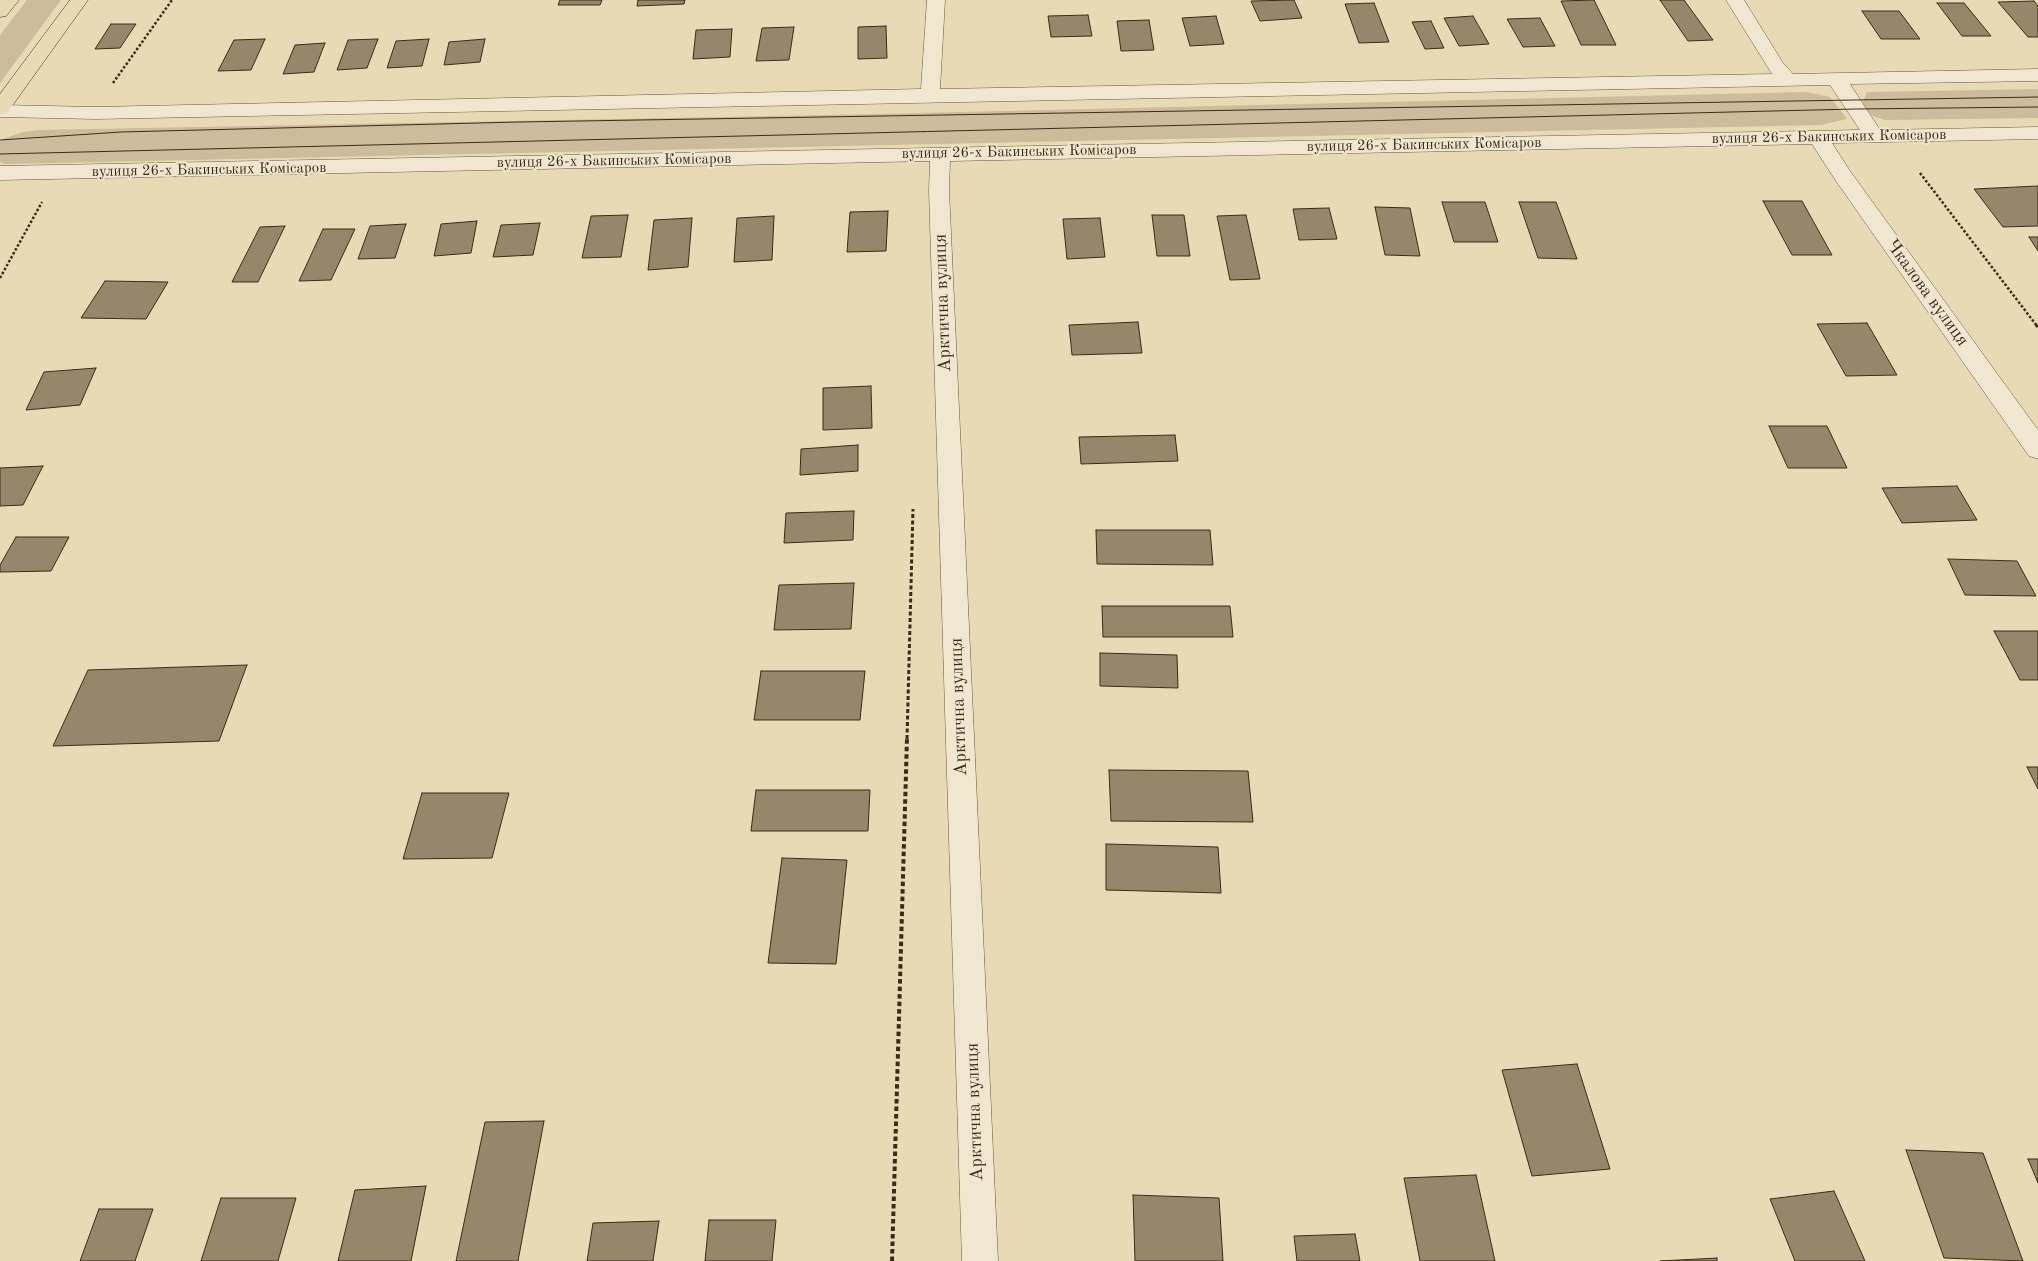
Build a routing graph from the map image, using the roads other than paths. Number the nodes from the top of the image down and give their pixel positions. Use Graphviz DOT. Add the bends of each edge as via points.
graph roads {
  1 [pos="10,0"];
  2 [pos="79,0"];
  3 [pos="936,0"];
  4 [pos="1735,0"];
  5 [pos="0,12"];
  6 [pos="2038,75"];
  7 [pos="1837,80"];
  8 [pos="1789,81"];
  9 [pos="931,96"];
  10 [pos="0,110"];
  11 [pos="2038,133"];
  12 [pos="1818,137"];
  13 [pos="1875,137"];
  14 [pos="940,154"];
  15 [pos="0,173"];
  16 [pos="2038,449"];
  17 [pos="980,1261"];
  1 -- 5 [label="main road"];
  2 -- 10 [label="main road"];
  3 -- 9 [label="street"];
  4 -- 8 [label="street" via="1775,66"];
  6 -- 7 [label="street"];
  7 -- 8 [label="street"];
  7 -- 13 [label="street"];
  8 -- 9 [label="street"];
  9 -- 10 [label="street" via="96,113"];
  11 -- 13 [label="street, вулиця 26-х Бакинських Комісаров"];
  12 -- 13 [label="street, вулиця 26-х Бакинських Комісаров"];
  12 -- 14 [label="street, вулиця 26-х Бакинських Комісаров"];
  12 -- 16 [label="street, Чкалова вулиця"];
  14 -- 15 [label="street, вулиця 26-х Бакинських Комісаров"];
  14 -- 17 [label="street, Арктична вулиця"];
}
